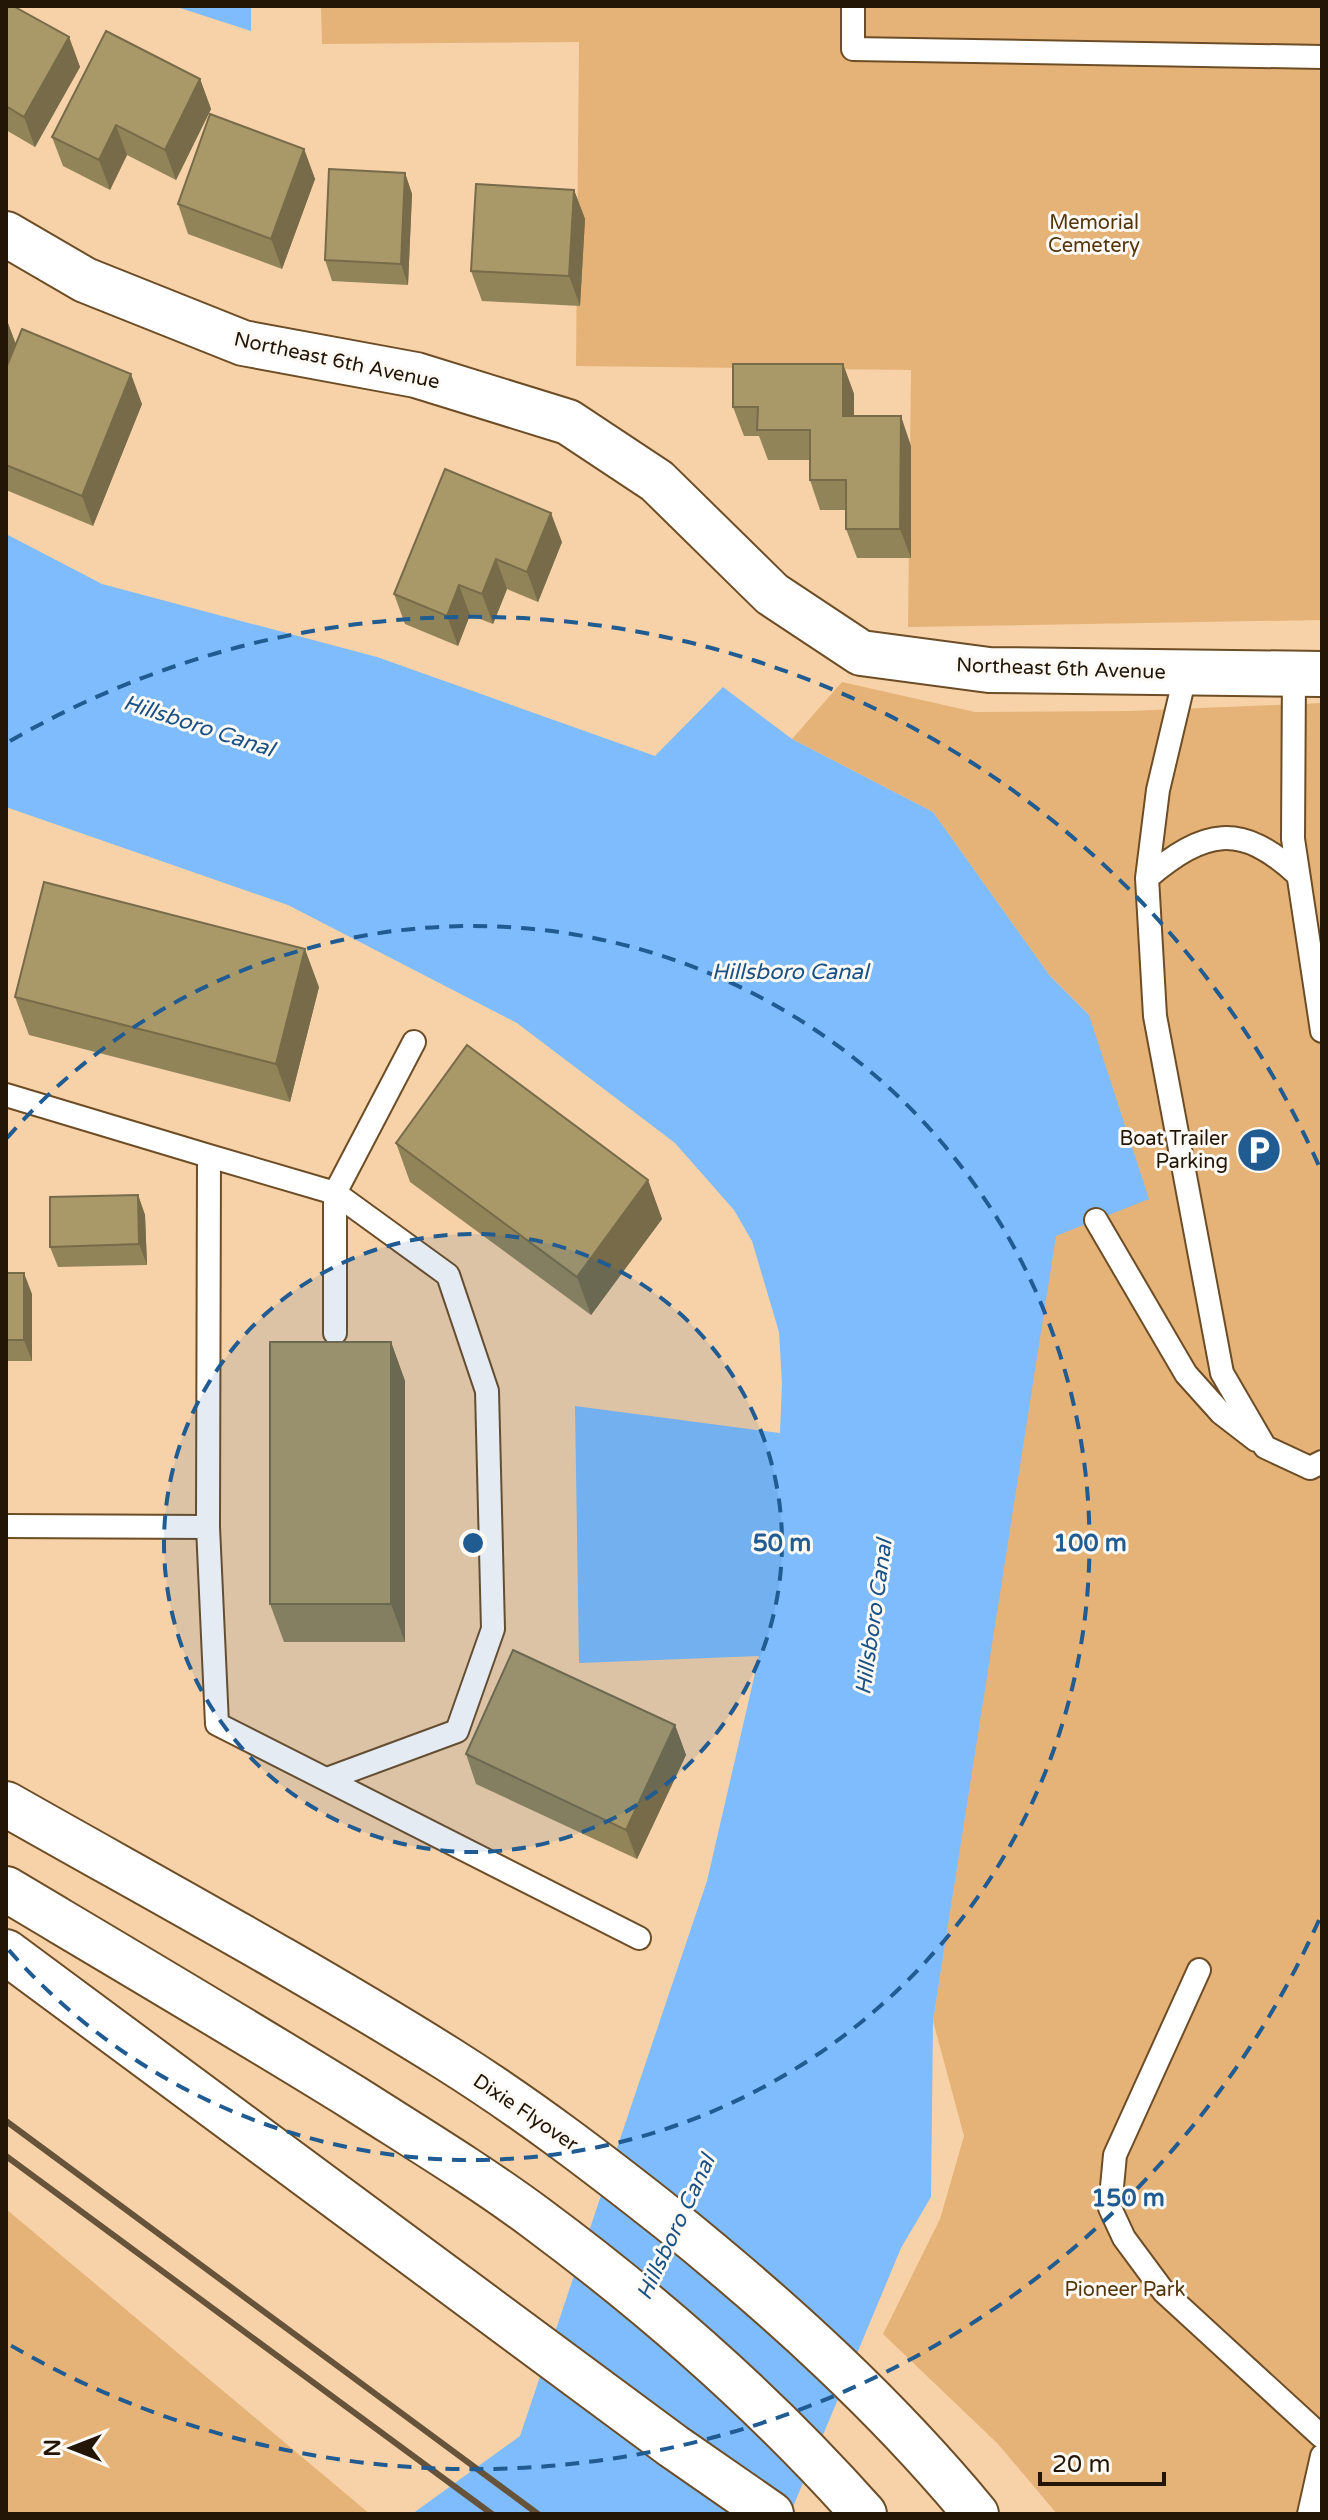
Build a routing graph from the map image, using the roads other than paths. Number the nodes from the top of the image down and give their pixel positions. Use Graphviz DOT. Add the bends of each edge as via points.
graph roads {
  1 [pos="853,6"];
  2 [pos="1322,57"];
  3 [pos="6,234"];
  4 [pos="1186,672"];
  5 [pos="1308,673"];
  6 [pos="1298,875"];
  7 [pos="1147,878"];
  8 [pos="1322,1031"];
  9 [pos="414,1042"];
  10 [pos="6,1095"];
  11 [pos="209,1156"];
  12 [pos="335,1193"];
  13 [pos="1096,1220"];
  14 [pos="335,1333"];
  15 [pos="1265,1447"];
  16 [pos="1322,1462"];
  17 [pos="6,1526"];
  18 [pos="208,1527"];
  19 [pos="327,1779"];
  20 [pos="6,1804"];
  21 [pos="6,1889"];
  22 [pos="639,1938"];
  23 [pos="6,1952"];
  24 [pos="1199,1970"];
  25 [pos="1322,2437"];
  26 [pos="1322,2456"];
  27 [pos="771,2514"];
  28 [pos="864,2514"];
  29 [pos="976,2514"];
  30 [pos="1309,2514"];
  1 -- 2 [label="lane" via="853,49"];
  3 -- 4 [label="main road, Northeast 6th Avenue" via="85,280 243,343 416,375 568,422 657,481 772,594 861,653 989,670"];
  4 -- 5 [label="main road, Northeast 6th Avenue"];
  4 -- 7 [label="lane" via="1158,790"];
  5 -- 6 [label="lane" via="1292,810"];
  6 -- 7 [label="lane" via="1277,855 1240,838 1199,842"];
  6 -- 8 [label="lane"];
  7 -- 15 [label="lane" via="1155,1016 1222,1373"];
  9 -- 12 [label="lane"];
  10 -- 11 [label="lane"];
  11 -- 12 [label="lane"];
  11 -- 18 [label="lane"];
  12 -- 14 [label="lane"];
  12 -- 19 [label="lane" via="448,1275 487,1391 493,1629 457,1731"];
  13 -- 15 [label="lane" via="1186,1374 1221,1413"];
  15 -- 16 [label="lane" via="1310,1468"];
  17 -- 18 [label="lane"];
  18 -- 19 [label="lane" via="217,1724"];
  19 -- 22 [label="lane"];
  20 -- 29 [label="main road, Dixie Flyover" via="450,2060 583,2150 744,2280 853,2380"];
  21 -- 28 [label="main road" via="305,2068 535,2218 628,2290 739,2388"];
  23 -- 27 [label="main road"];
  24 -- 25 [label="lane" via="1115,2155 1110,2208 1124,2238 1164,2292"];
  26 -- 30 [label="lane"];
}
